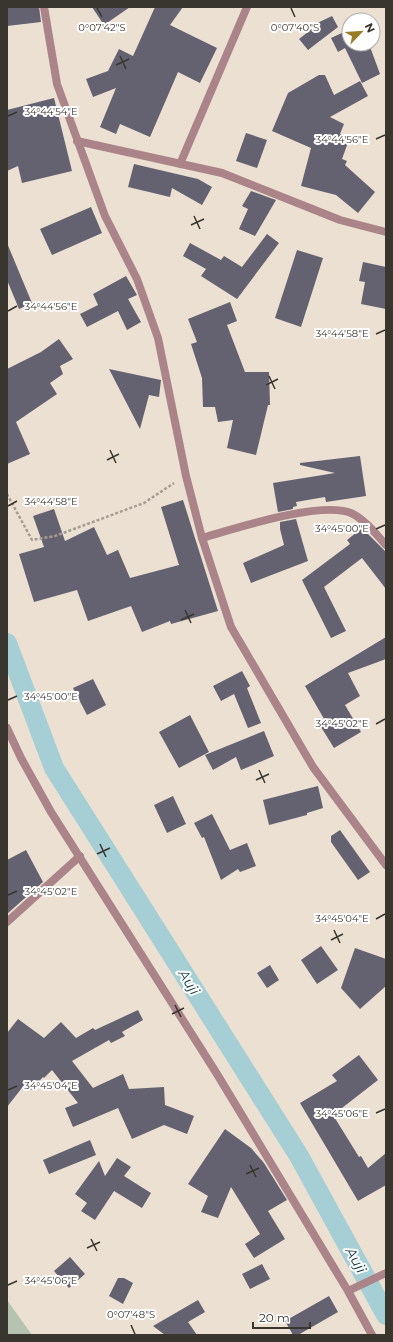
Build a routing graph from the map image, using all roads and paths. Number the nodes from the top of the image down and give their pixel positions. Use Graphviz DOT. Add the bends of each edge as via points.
graph roads {
  1 [pos="44,7"];
  2 [pos="247,7"];
  3 [pos="77,141"];
  4 [pos="180,164"];
  5 [pos="386,232"];
  6 [pos="186,476"];
  7 [pos="7,494"];
  8 [pos="202,538"];
  9 [pos="386,545"];
  10 [pos="7,728"];
  11 [pos="80,856"];
  12 [pos="386,865"];
  13 [pos="7,922"];
  14 [pos="386,1273"];
  15 [pos="348,1291"];
  16 [pos="372,1335"];
  1 -- 3 [label="street" via="57,84"];
  2 -- 4 [label="street"];
  3 -- 4 [label="street"];
  3 -- 6 [label="street" via="105,216 137,279 158,338"];
  4 -- 5 [label="street" via="222,173 340,220"];
  6 -- 7 [label="path" via="144,503 55,536 32,540"];
  6 -- 8 [label="street"];
  8 -- 9 [label="street" via="297,512 332,510 351,513 365,522"];
  8 -- 12 [label="street" via="231,627 314,767"];
  10 -- 11 [label="street" via="51,812"];
  11 -- 13 [label="street"];
  11 -- 15 [label="street" via="213,1068"];
  14 -- 15 [label="street"];
  15 -- 16 [label="street"];
}
